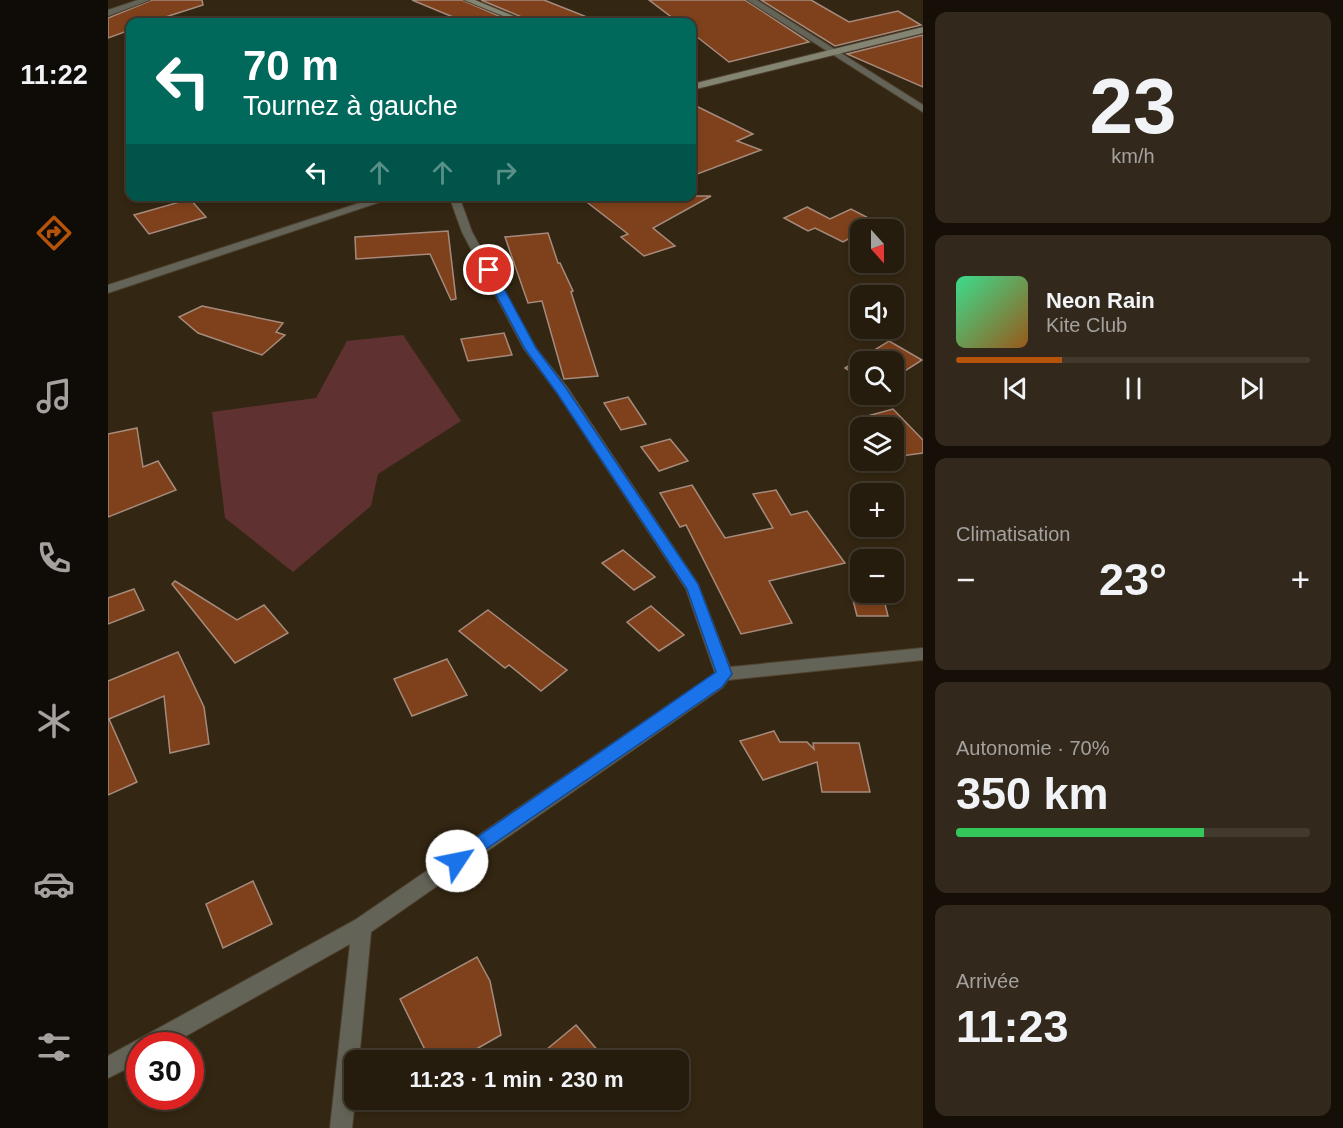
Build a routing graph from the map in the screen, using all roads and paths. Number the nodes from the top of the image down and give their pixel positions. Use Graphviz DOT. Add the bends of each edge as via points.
graph roads {
  1 [pos="146,0"];
  2 [pos="468,0"];
  3 [pos="751,0"];
  4 [pos="108,13"];
  5 [pos="514,18"];
  6 [pos="923,30"];
  7 [pos="834,52"];
  8 [pos="696,86"];
  9 [pos="923,109"];
  10 [pos="378,201"];
  11 [pos="456,201"];
  12 [pos="108,289"];
  13 [pos="923,654"];
  14 [pos="724,674"];
  15 [pos="362,927"];
  16 [pos="172,1032"];
  17 [pos="126,1057"];
  18 [pos="108,1067"];
  19 [pos="341,1128"];
  1 -- 4 [label="street"];
  2 -- 5 [label="street"];
  3 -- 7 [label="street"];
  6 -- 7 [label="street"];
  7 -- 8 [label="street"];
  7 -- 9 [label="street"];
  10 -- 12 [label="street"];
  11 -- 14 [label="street" via="467,232 530,349 693,588"];
  13 -- 14 [label="street"];
  14 -- 15 [label="street"];
  15 -- 16 [label="street"];
  15 -- 19 [label="street"];
  17 -- 18 [label="street"];
}
